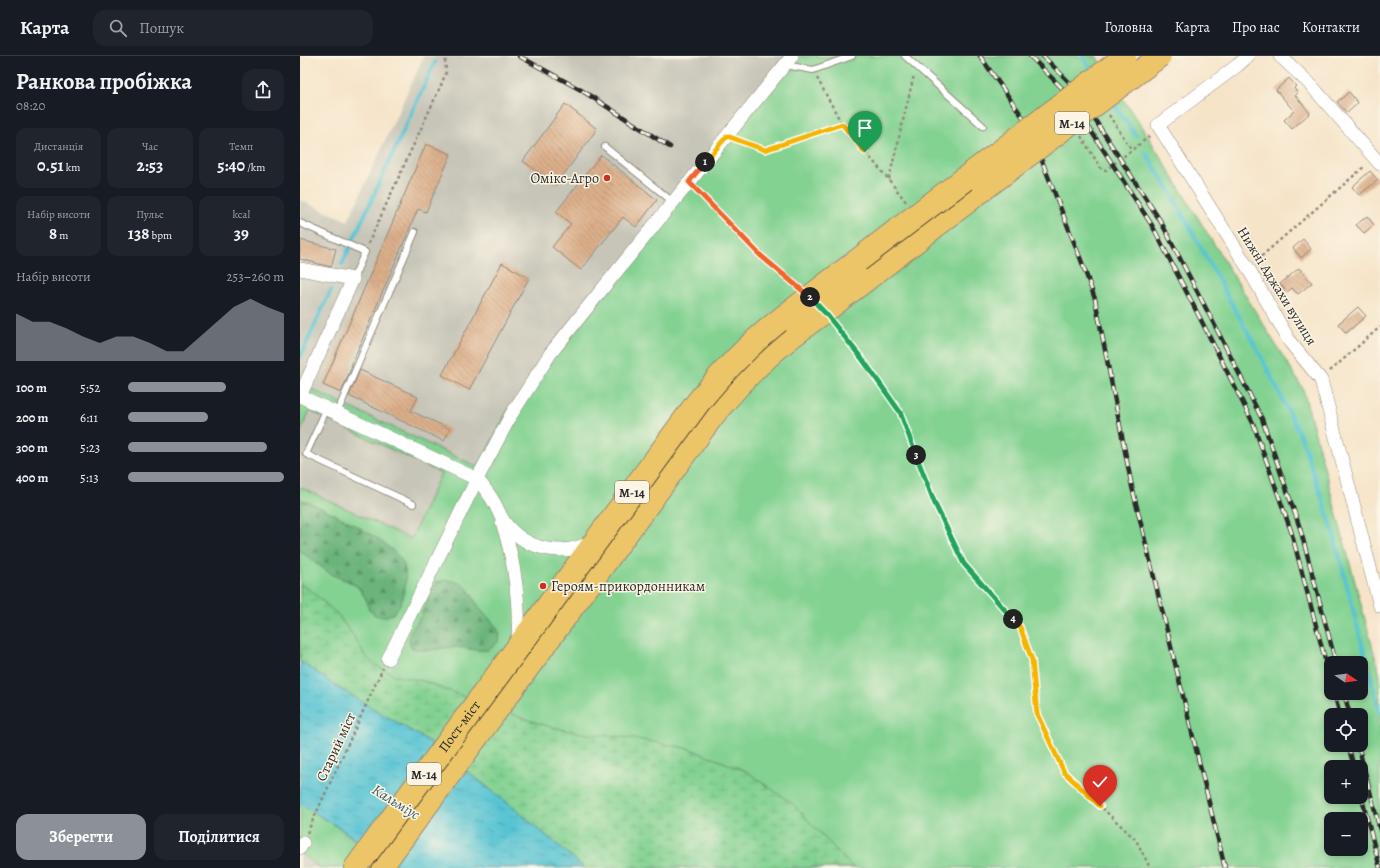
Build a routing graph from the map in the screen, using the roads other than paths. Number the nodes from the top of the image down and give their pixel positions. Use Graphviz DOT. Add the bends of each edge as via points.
graph roads {
  1 [pos="852,56"];
  2 [pos="905,56"];
  3 [pos="1125,56"];
  4 [pos="1160,56"];
  5 [pos="1248,56"];
  6 [pos="1280,56"];
  7 [pos="788,60"];
  8 [pos="983,126"];
  9 [pos="605,147"];
  10 [pos="1377,161"];
  11 [pos="977,182"];
  12 [pos="673,202"];
  13 [pos="300,223"];
  14 [pos="415,232"];
  15 [pos="300,269"];
  16 [pos="353,279"];
  17 [pos="790,324"];
  18 [pos="332,411"];
  19 [pos="477,479"];
  20 [pos="414,504"];
  21 [pos="499,512"];
  22 [pos="597,539"];
  23 [pos="1380,606"];
  24 [pos="518,646"];
  25 [pos="388,659"];
  26 [pos="502,687"];
  27 [pos="355,868"];
  28 [pos="381,868"];
  1 -- 7 [label="lane" via="813,70"];
  2 -- 8 [label="lane"];
  3 -- 11 [label="highway, М-14, bridge"];
  4 -- 11 [label="highway, М-14, bridge"];
  5 -- 23 [label="street, Нижні Аджахи вулиця" via="1158,125 1248,268 1290,342 1321,380"];
  6 -- 10 [label="street" via="1309,83"];
  7 -- 12 [label="street"];
  9 -- 12 [label="lane"];
  11 -- 17 [label="highway, М-14, bridge"];
  12 -- 19 [label="street" via="550,354 511,415"];
  13 -- 16 [label="lane" via="365,252"];
  14 -- 18 [label="lane"];
  15 -- 16 [label="street"];
  16 -- 18 [label="street" via="300,396"];
  17 -- 22 [label="highway, М-14" via="755,339 715,380"];
  17 -- 26 [label="highway, М-14" via="769,355 714,415"];
  18 -- 19 [label="street"];
  18 -- 20 [label="lane" via="306,454"];
  19 -- 21 [label="street"];
  19 -- 25 [label="street"];
  21 -- 22 [label="street" via="519,537 547,549 568,550"];
  21 -- 24 [label="street" via="517,588"];
  22 -- 24 [label="highway, М-14"];
  24 -- 26 [label="highway, М-14"];
  26 -- 27 [label="highway, Пост-міст / М-14"];
  26 -- 28 [label="highway, Пост-міст / М-14"];
}
